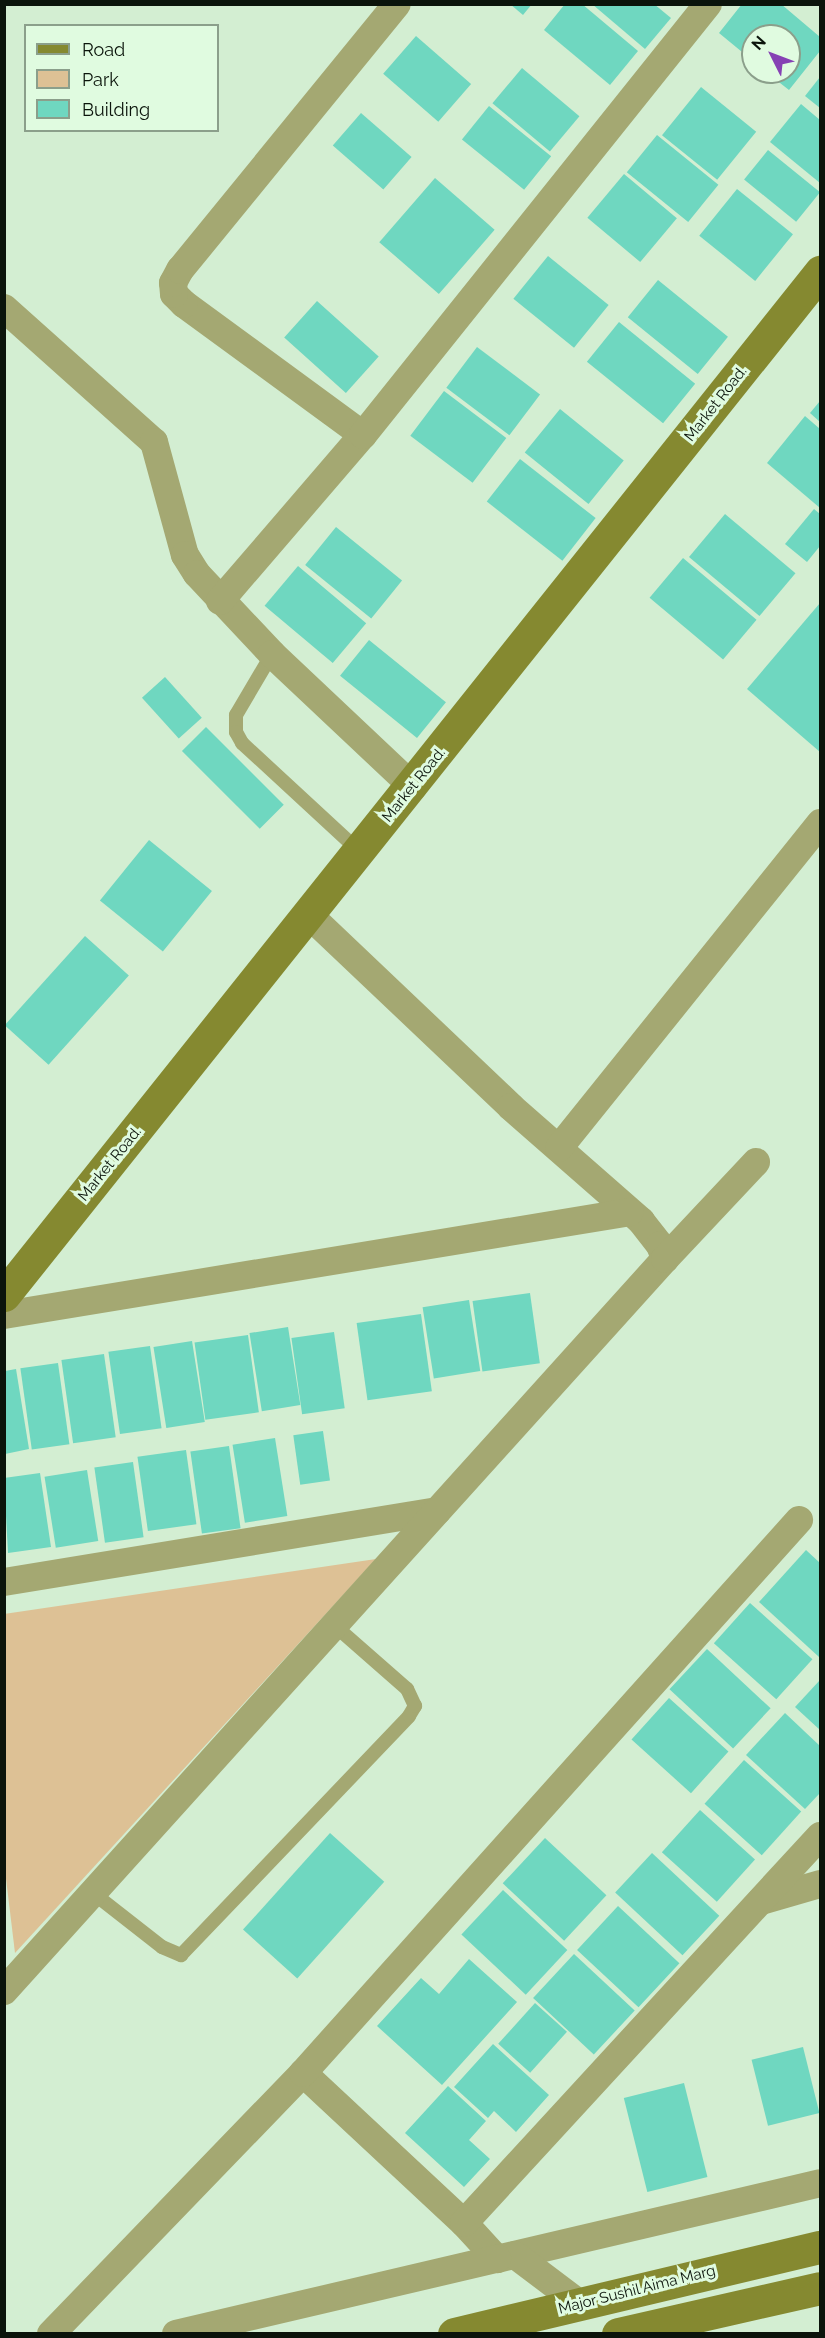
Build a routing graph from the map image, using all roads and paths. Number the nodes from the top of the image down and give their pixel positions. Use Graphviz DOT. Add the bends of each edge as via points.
graph roads {
  1 [pos="397,4"];
  2 [pos="708,4"];
  3 [pos="820,272"];
  4 [pos="4,308"];
  5 [pos="363,435"];
  6 [pos="219,601"];
  7 [pos="272,654"];
  8 [pos="413,787"];
  9 [pos="820,822"];
  10 [pos="360,853"];
  11 [pos="309,915"];
  12 [pos="559,1148"];
  13 [pos="756,1162"];
  14 [pos="630,1212"];
  15 [pos="665,1258"];
  16 [pos="4,1295"];
  17 [pos="4,1315"];
  18 [pos="437,1511"];
  19 [pos="799,1520"];
  20 [pos="4,1582"];
  21 [pos="334,1625"];
  22 [pos="820,1836"];
  23 [pos="820,1884"];
  24 [pos="93,1893"];
  25 [pos="761,1901"];
  26 [pos="4,1991"];
  27 [pos="303,2073"];
  28 [pos="820,2183"];
  29 [pos="464,2223"];
  30 [pos="820,2247"];
  31 [pos="506,2257"];
  32 [pos="820,2288"];
  33 [pos="580,2304"];
  34 [pos="51,2334"];
  35 [pos="176,2334"];
  36 [pos="454,2334"];
  37 [pos="618,2334"];
  1 -- 5 [label="street" via="173,283 174,294 184,304"];
  2 -- 5 [label="street"];
  3 -- 8 [label="street, Market Road."];
  4 -- 6 [label="street" via="154,442 185,555"];
  5 -- 6 [label="street"];
  6 -- 7 [label="street"];
  7 -- 8 [label="street"];
  7 -- 10 [label="lane" via="236,715 236,732 242,743"];
  8 -- 10 [label="street, Market Road."];
  9 -- 12 [label="street"];
  10 -- 11 [label="street, Market Road."];
  11 -- 12 [label="street"];
  11 -- 16 [label="street, Market Road."];
  12 -- 14 [label="street"];
  13 -- 15 [label="street"];
  14 -- 15 [label="street" via="653,1234"];
  14 -- 17 [label="street"];
  15 -- 18 [label="street"];
  18 -- 20 [label="street"];
  18 -- 21 [label="street"];
  19 -- 27 [label="street"];
  21 -- 24 [label="street"];
  21 -- 24 [label="lane" via="407,1689 415,1706 409,1716 181,1955 162,1947"];
  22 -- 25 [label="street"];
  23 -- 25 [label="street"];
  24 -- 26 [label="street"];
  25 -- 29 [label="street"];
  27 -- 29 [label="street"];
  27 -- 34 [label="street"];
  28 -- 31 [label="street"];
  29 -- 31 [label="street"];
  30 -- 33 [label="street, Major Sushil Aima Marg"];
  31 -- 33 [label="street"];
  31 -- 35 [label="street"];
  32 -- 37 [label="street"];
  33 -- 36 [label="street, Major Sushil Aima Marg"];
}
